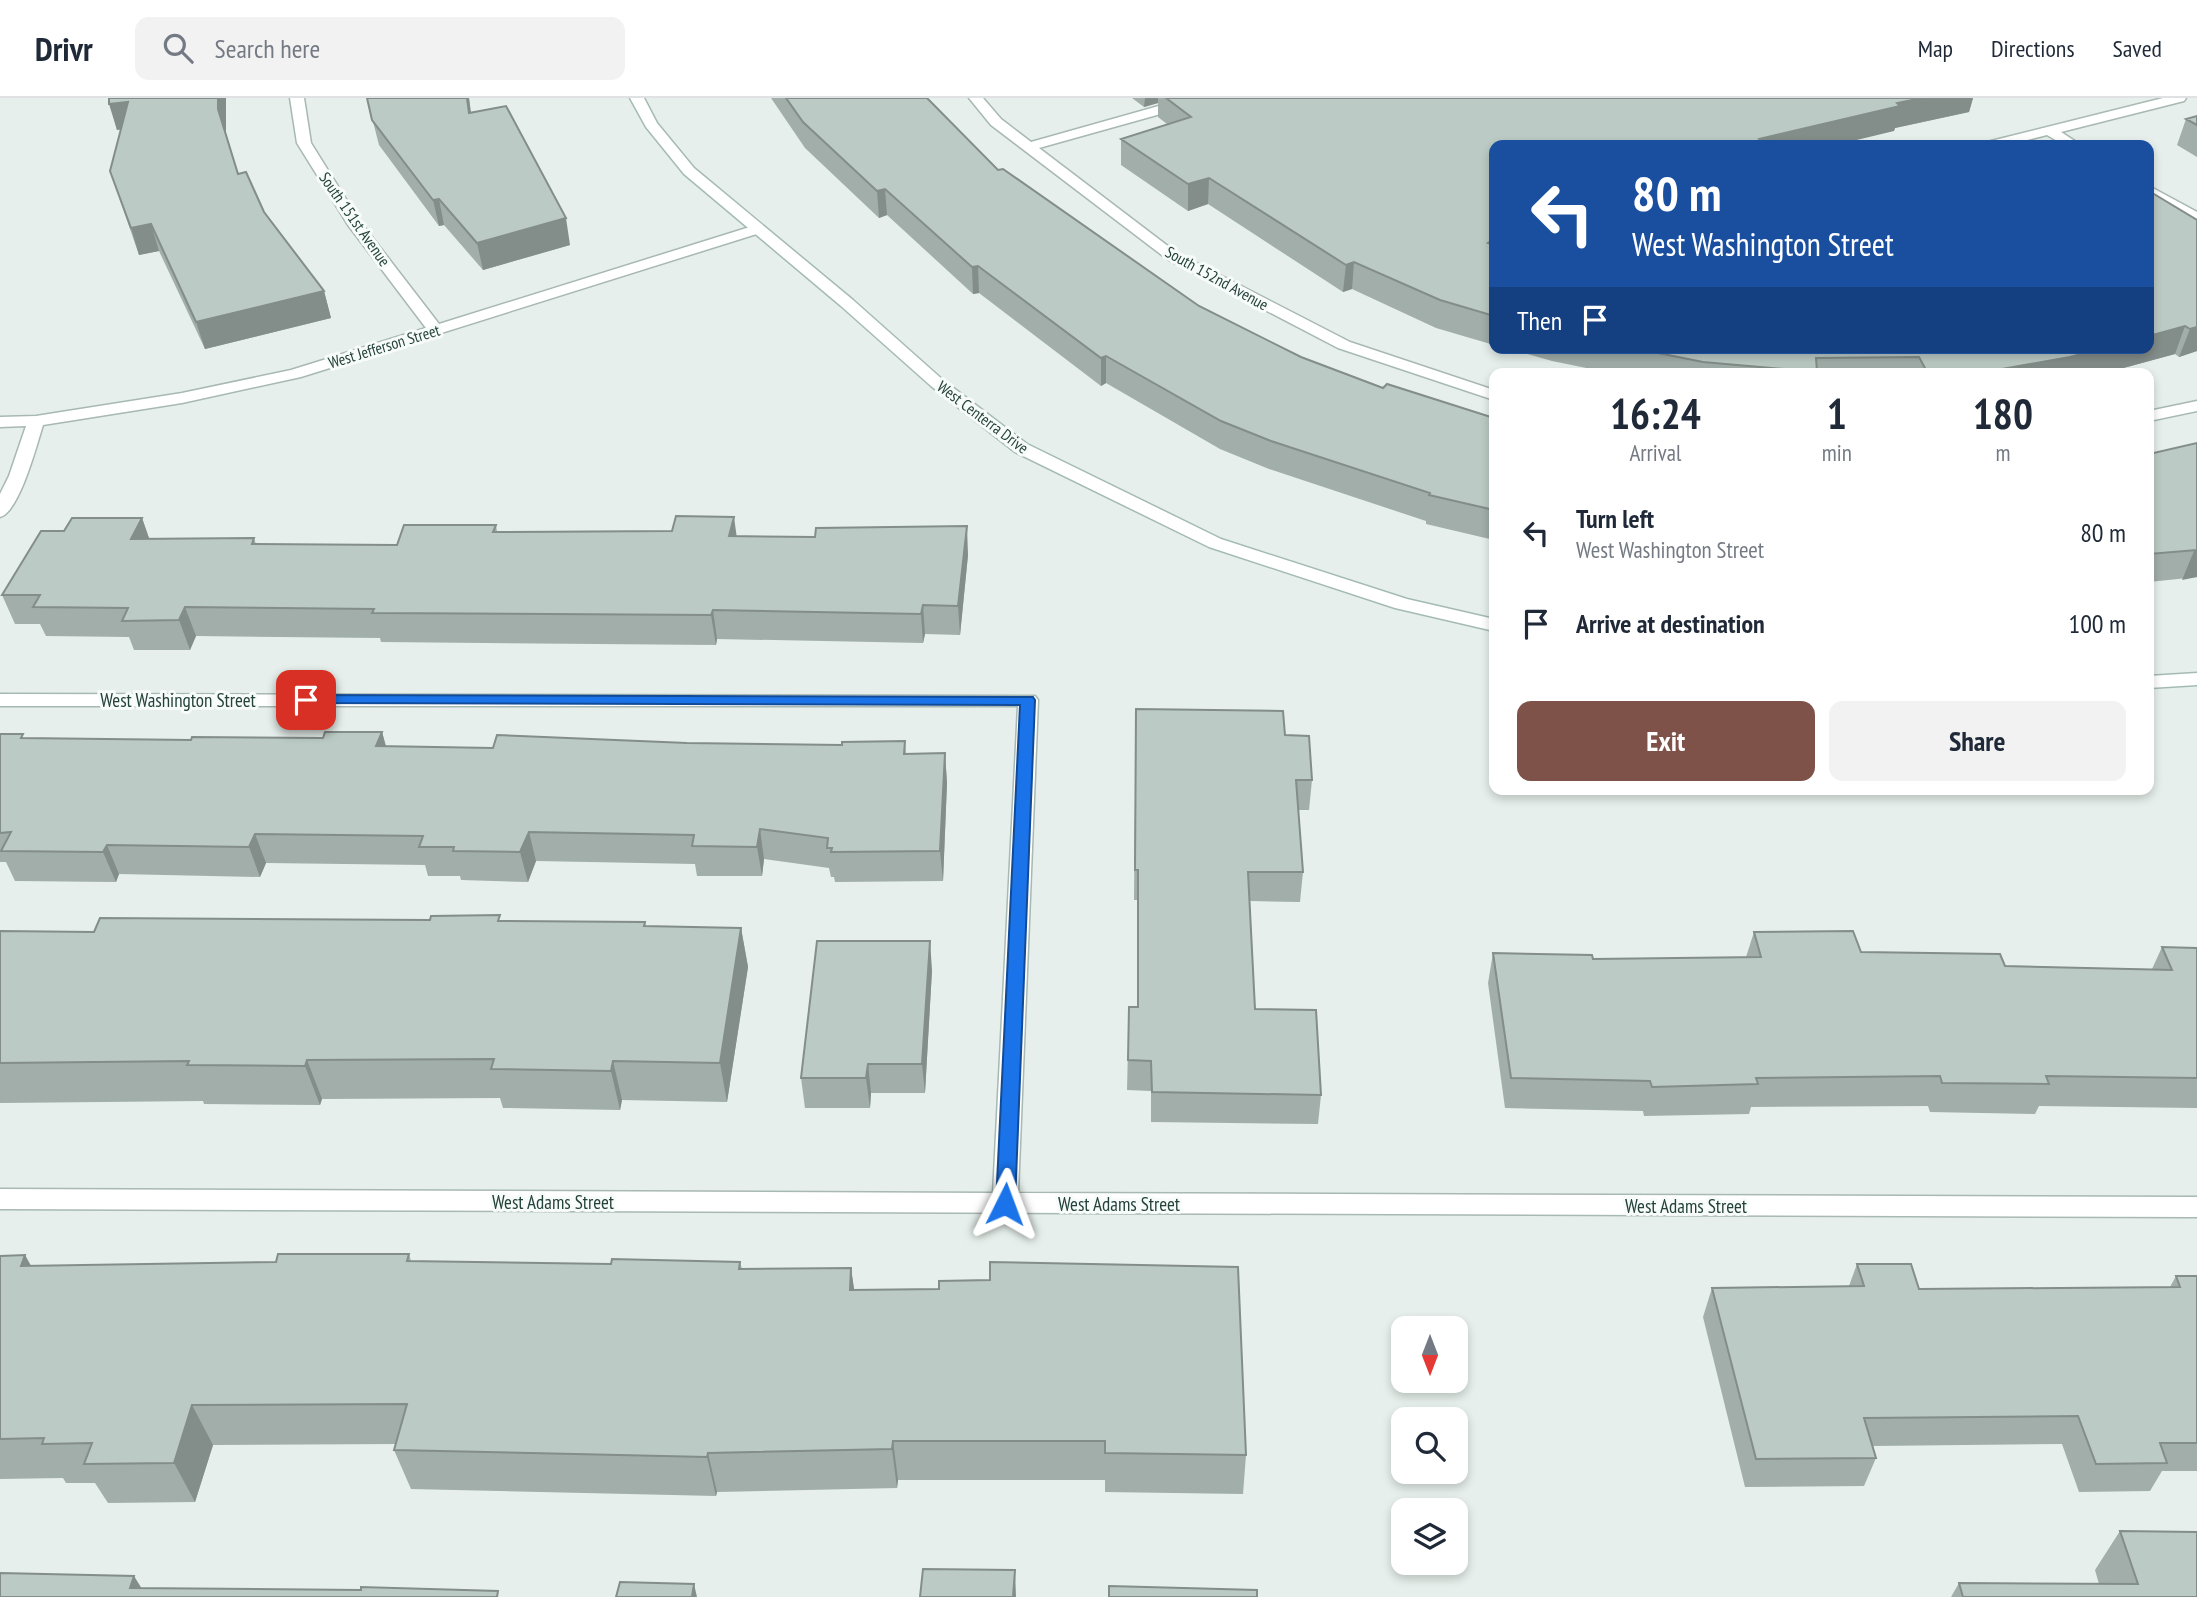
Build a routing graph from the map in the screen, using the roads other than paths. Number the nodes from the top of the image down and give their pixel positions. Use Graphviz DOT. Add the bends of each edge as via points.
graph roads {
  1 [pos="297,98"];
  2 [pos="637,98"];
  3 [pos="976,98"];
  4 [pos="1202,98"];
  5 [pos="2179,98"];
  6 [pos="2049,131"];
  7 [pos="2012,140"];
  8 [pos="2065,140"];
  9 [pos="1028,147"];
  10 [pos="2154,193"];
  11 [pos="2197,218"];
  12 [pos="758,229"];
  13 [pos="436,330"];
  14 [pos="1489,393"];
  15 [pos="2197,406"];
  16 [pos="2154,415"];
  17 [pos="36,421"];
  18 [pos="0,422"];
  19 [pos="0,512"];
  20 [pos="1489,624"];
  21 [pos="2197,679"];
  22 [pos="2154,682"];
  23 [pos="0,700"];
  24 [pos="0,1199"];
  25 [pos="1005,1204"];
  26 [pos="2197,1207"];
  1 -- 13 [label="street, South 151st Avenue" via="304,143 353,222"];
  2 -- 12 [label="street, West Centerra Drive" via="651,124 689,171"];
  3 -- 9 [label="street, South 152nd Avenue" via="996,122"];
  4 -- 9 [label="street"];
  5 -- 6 [label="street"];
  6 -- 7 [label="street"];
  6 -- 8 [label="street"];
  9 -- 14 [label="street, South 152nd Avenue" via="1172,256 1344,345"];
  10 -- 11 [label="street"];
  12 -- 13 [label="street, West Jefferson Street"];
  12 -- 20 [label="street, West Centerra Drive" via="937,383 1021,448 1215,543 1402,604"];
  13 -- 17 [label="street, West Jefferson Street" via="295,374"];
  15 -- 16 [label="street"];
  17 -- 18 [label="street, West Jefferson Street"];
  17 -- 19 [label="street"];
  21 -- 22 [label="street"];
  23 -- 25 [label="street, West Washington Street" via="1028,700"];
  24 -- 25 [label="street, West Adams Street"];
  25 -- 26 [label="street, West Adams Street"];
}
